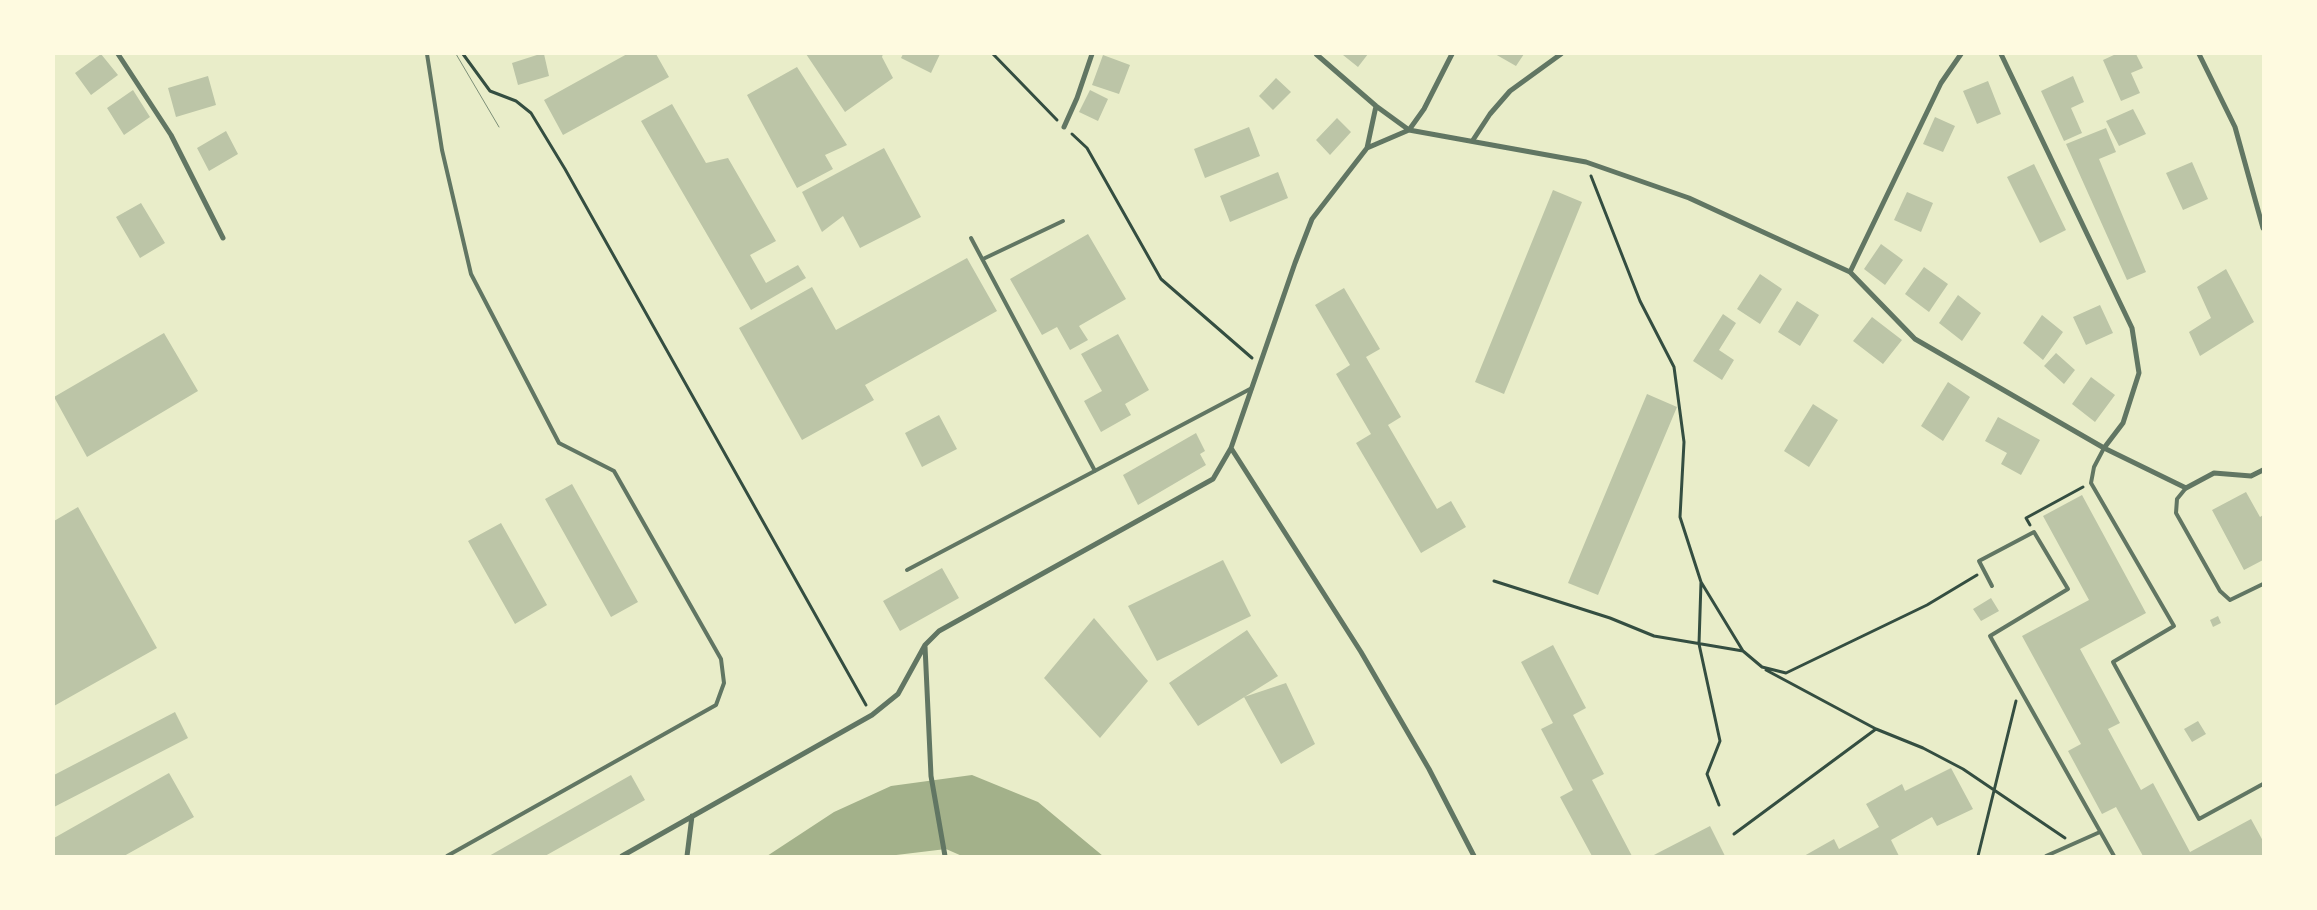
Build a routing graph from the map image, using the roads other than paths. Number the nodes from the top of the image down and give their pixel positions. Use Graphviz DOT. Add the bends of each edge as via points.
graph roads {
  1 [pos="118,54"];
  2 [pos="427,54"];
  3 [pos="1092,54"];
  4 [pos="1316,54"];
  5 [pos="1452,54"];
  6 [pos="1560,54"];
  7 [pos="1961,54"];
  8 [pos="2001,54"];
  9 [pos="2199,54"];
  10 [pos="1376,106"];
  11 [pos="1064,127"];
  12 [pos="1410,130"];
  13 [pos="1473,140"];
  14 [pos="1367,148"];
  15 [pos="1063,221"];
  16 [pos="2263,228"];
  17 [pos="223,238"];
  18 [pos="972,238"];
  19 [pos="983,259"];
  20 [pos="1850,272"];
  21 [pos="1252,388"];
  22 [pos="1231,448"];
  23 [pos="2104,448"];
  24 [pos="2263,470"];
  25 [pos="1095,471"];
  26 [pos="2186,488"];
  27 [pos="907,570"];
  28 [pos="2263,584"];
  29 [pos="1992,586"];
  30 [pos="925,645"];
  31 [pos="2263,784"];
  32 [pos="692,816"];
  33 [pos="2100,832"];
  34 [pos="447,856"];
  35 [pos="622,856"];
  36 [pos="687,856"];
  37 [pos="945,856"];
  38 [pos="1474,856"];
  39 [pos="2046,856"];
  40 [pos="2114,856"];
  1 -- 17 [label="street" via="171,135"];
  2 -- 34 [label="lane" via="442,150 471,274 559,443 614,471 721,659 724,684 716,705"];
  3 -- 11 [label="street"];
  4 -- 10 [label="street"];
  5 -- 12 [label="street"];
  6 -- 13 [label="street" via="1510,91"];
  7 -- 20 [label="street" via="1941,83"];
  8 -- 23 [label="street" via="2132,328 2139,373 2122,423"];
  9 -- 16 [label="street" via="2236,127"];
  10 -- 12 [label="street"];
  10 -- 14 [label="street"];
  12 -- 13 [label="street"];
  12 -- 14 [label="street"];
  13 -- 20 [label="street" via="1586,162 1689,198"];
  14 -- 21 [label="street" via="1312,219"];
  15 -- 19 [label="lane"];
  18 -- 19 [label="lane"];
  19 -- 25 [label="lane"];
  20 -- 23 [label="street" via="1915,339"];
  21 -- 22 [label="street"];
  21 -- 25 [label="lane"];
  22 -- 30 [label="street" via="1213,479 939,630"];
  22 -- 38 [label="street" via="1361,652 1429,769"];
  23 -- 26 [label="street"];
  23 -- 31 [label="lane" via="2094,467 2091,483 2174,626 2113,662 2199,819"];
  24 -- 26 [label="street" via="2251,476 2214,473"];
  25 -- 27 [label="lane"];
  26 -- 28 [label="lane" via="2177,499 2176,513 2220,591 2230,600"];
  29 -- 33 [label="lane" via="1979,561 2034,532 2068,589 1990,636"];
  30 -- 32 [label="street" via="898,694 872,715"];
  30 -- 37 [label="street" via="931,776"];
  32 -- 35 [label="street"];
  32 -- 36 [label="street"];
  33 -- 39 [label="lane"];
  33 -- 40 [label="lane"];
}
